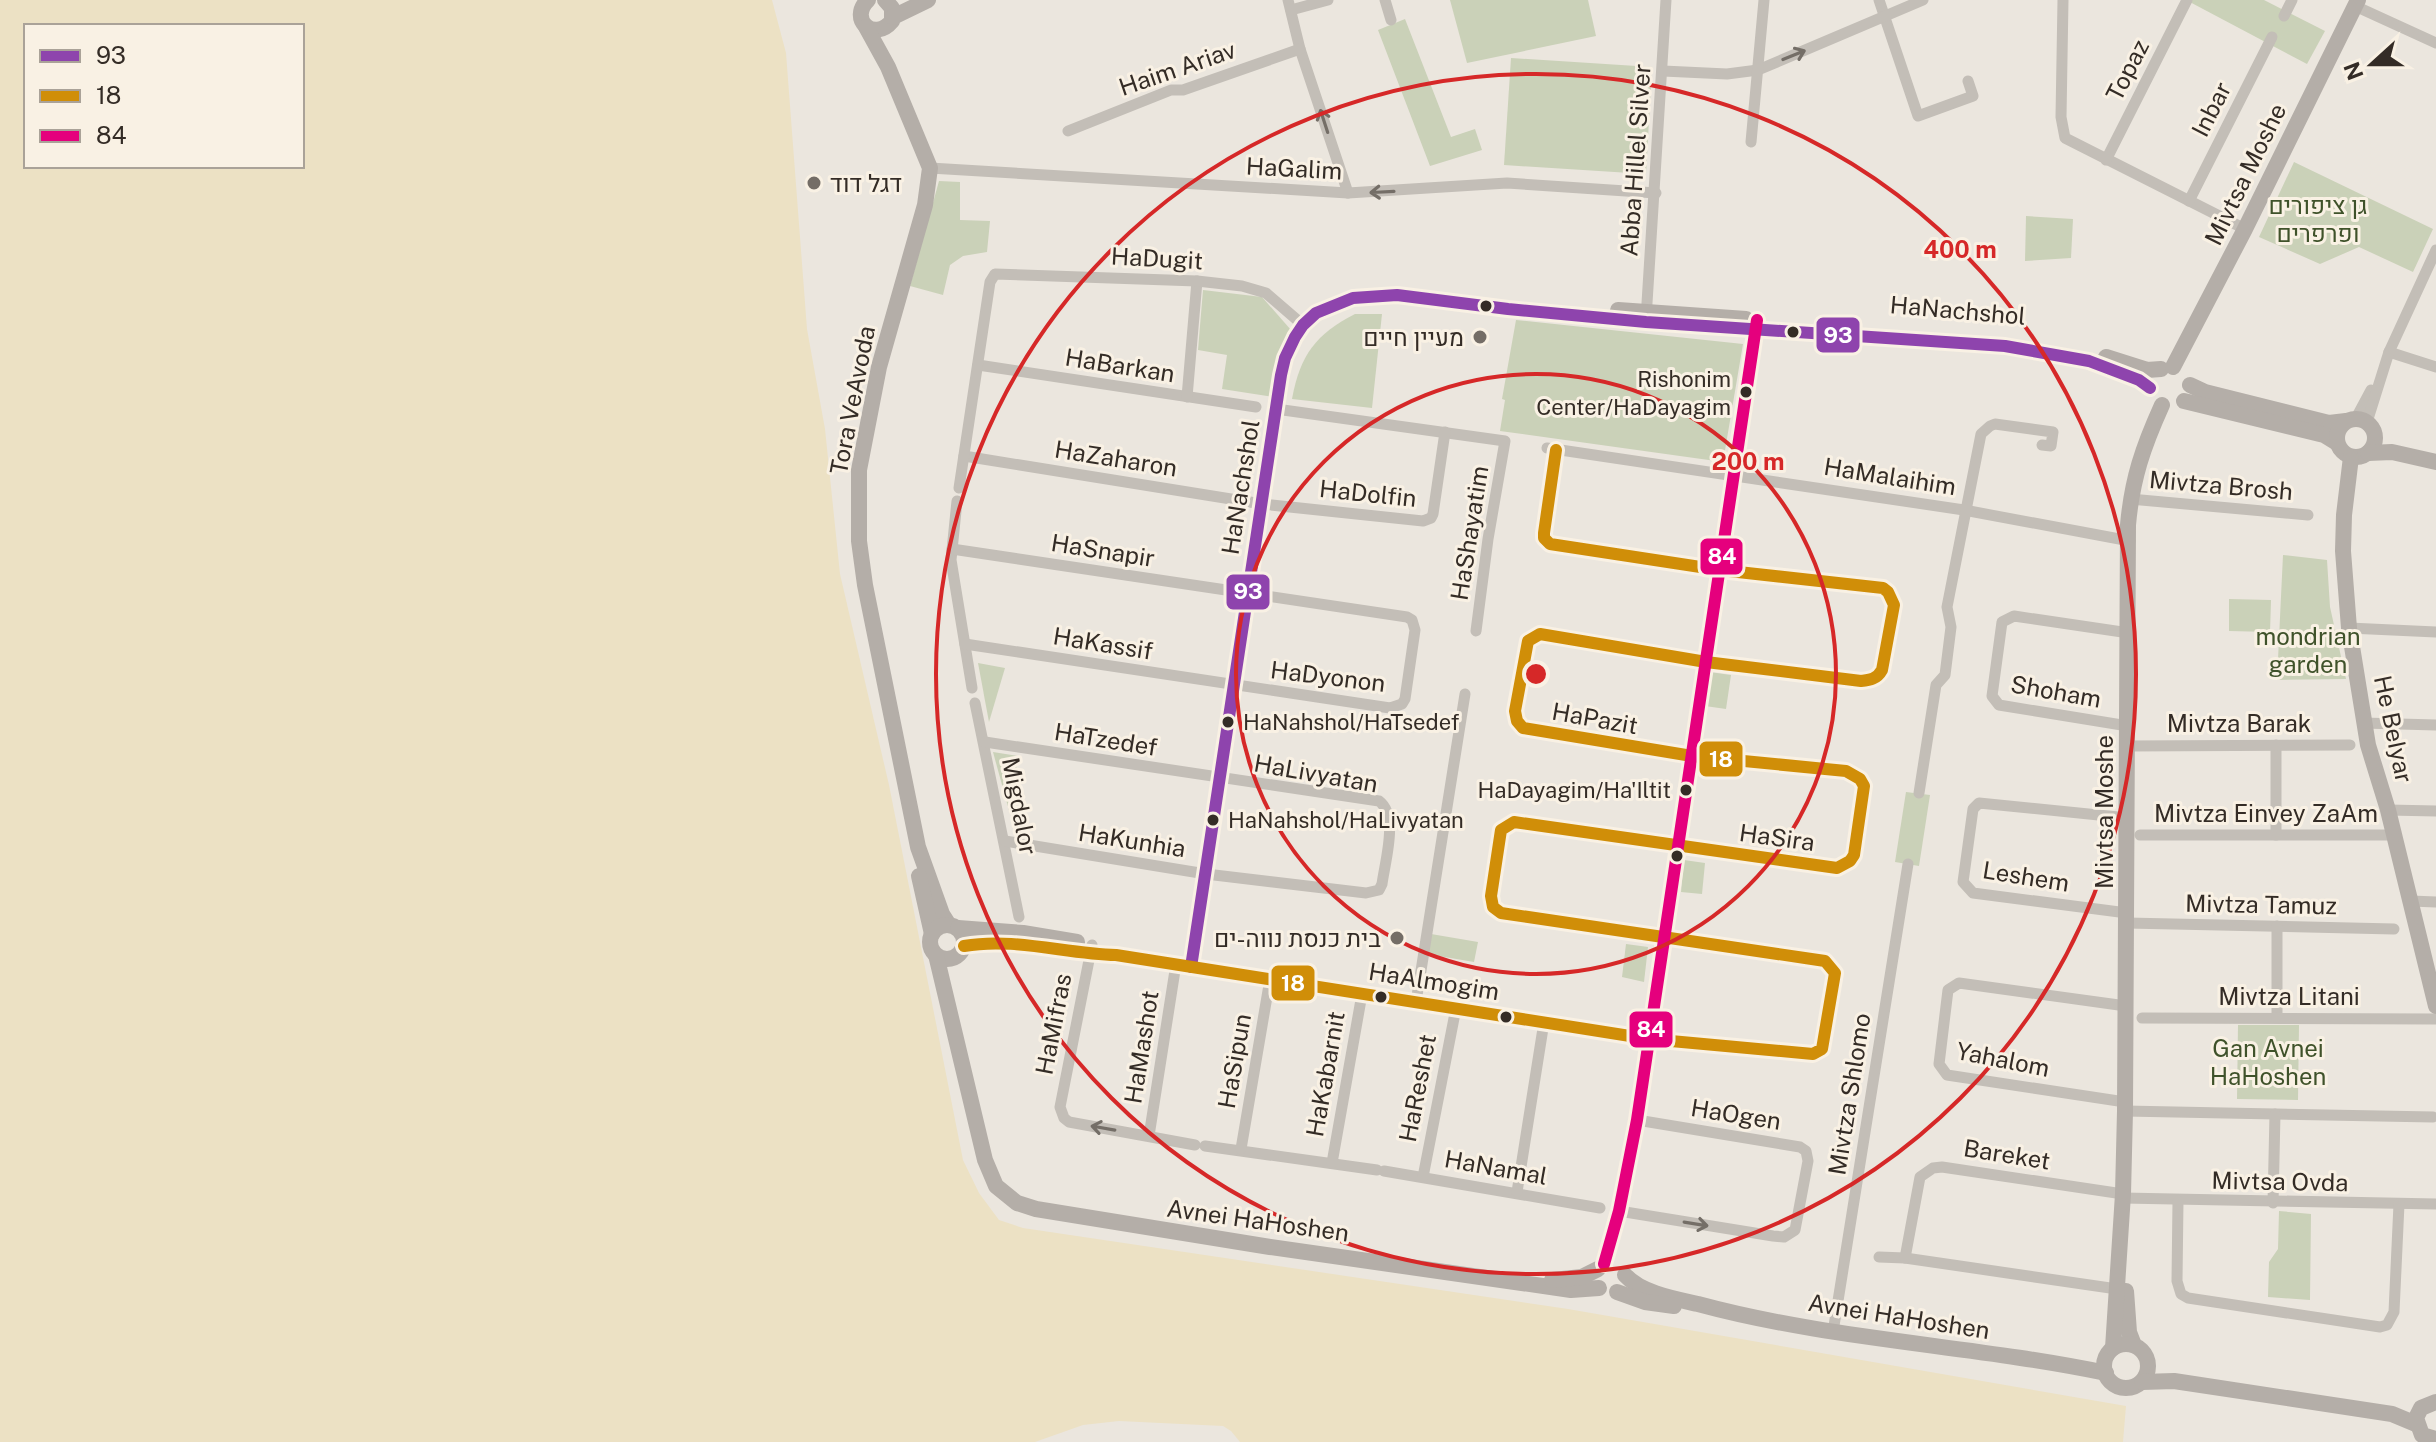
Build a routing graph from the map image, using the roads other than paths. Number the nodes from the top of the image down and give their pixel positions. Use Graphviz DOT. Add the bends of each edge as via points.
graph roads {
  1 [pos="886,0"];
  2 [pos="928,0"];
  3 [pos="1328,0"];
  4 [pos="1385,0"];
  5 [pos="1666,0"];
  6 [pos="1764,0"];
  7 [pos="1879,0"];
  8 [pos="1923,0"];
  9 [pos="2063,0"];
  10 [pos="2187,0"];
  11 [pos="2292,0"];
  12 [pos="2356,3"];
  13 [pos="1289,5"];
  14 [pos="893,8"];
  15 [pos="867,14"];
  16 [pos="2284,16"];
  17 [pos="1886,17"];
  18 [pos="1391,20"];
  19 [pos="2272,37"];
  20 [pos="2436,43"];
  21 [pos="1300,49"];
  22 [pos="1758,70"];
  23 [pos="1663,71"];
  24 [pos="1968,81"];
  25 [pos="1068,131"];
  26 [pos="1751,142"];
  27 [pos="2106,160"];
  28 [pos="930,168"];
  29 [pos="1348,193"];
  30 [pos="1656,193"];
  31 [pos="2189,201"];
  32 [pos="2245,229"];
  33 [pos="2436,250"];
  34 [pos="1197,281"];
  35 [pos="1646,316"];
  36 [pos="1303,325"];
  37 [pos="1756,325"];
  38 [pos="2389,352"];
  39 [pos="978,365"];
  40 [pos="2436,367"];
  41 [pos="2167,368"];
  42 [pos="2150,388"];
  43 [pos="2187,393"];
  44 [pos="1187,397"];
  45 [pos="2162,405"];
  46 [pos="1256,407"];
  47 [pos="1276,409"];
  48 [pos="2361,423"];
  49 [pos="1445,432"];
  50 [pos="2337,443"];
  51 [pos="2042,445"];
  52 [pos="2436,451"];
  53 [pos="2360,455"];
  54 [pos="964,456"];
  55 [pos="2436,462"];
  56 [pos="1734,475"];
  57 [pos="959,488"];
  58 [pos="2130,499"];
  59 [pos="957,501"];
  60 [pos="1262,504"];
  61 [pos="1964,510"];
  62 [pos="2308,515"];
  63 [pos="2130,541"];
  64 [pos="952,549"];
  65 [pos="1720,570"];
  66 [pos="1248,595"];
  67 [pos="2349,628"];
  68 [pos="1476,631"];
  69 [pos="2436,632"];
  70 [pos="2129,633"];
  71 [pos="965,644"];
  72 [pos="1706,662"];
  73 [pos="1234,686"];
  74 [pos="972,688"];
  75 [pos="1465,694"];
  76 [pos="975,703"];
  77 [pos="2363,723"];
  78 [pos="2436,725"];
  79 [pos="2128,726"];
  80 [pos="985,742"];
  81 [pos="2276,745"];
  82 [pos="2350,745"];
  83 [pos="2128,746"];
  84 [pos="1692,756"];
  85 [pos="1220,779"];
  86 [pos="1919,793"];
  87 [pos="2388,810"];
  88 [pos="2436,811"];
  89 [pos="2128,818"];
  90 [pos="2140,835"];
  91 [pos="2276,835"];
  92 [pos="2393,835"];
  93 [pos="1005,841"];
  94 [pos="1678,846"];
  95 [pos="918,847"];
  96 [pos="1908,864"];
  97 [pos="1206,874"];
  98 [pos="2411,901"];
  99 [pos="2436,902"];
  100 [pos="1019,917"];
  101 [pos="2127,918"];
  102 [pos="954,926"];
  103 [pos="2277,926"];
  104 [pos="2394,929"];
  105 [pos="932,934"];
  106 [pos="1664,939"];
  107 [pos="1090,950"];
  108 [pos="959,952"];
  109 [pos="936,955"];
  110 [pos="1184,966"];
  111 [pos="1270,979"];
  112 [pos="1362,994"];
  113 [pos="2435,998"];
  114 [pos="1416,1002"];
  115 [pos="2126,1006"];
  116 [pos="1456,1008"];
  117 [pos="2142,1018"];
  118 [pos="2277,1018"];
  119 [pos="2436,1019"];
  120 [pos="952,1020"];
  121 [pos="1544,1022"];
  122 [pos="1649,1039"];
  123 [pos="2125,1106"];
  124 [pos="1061,1112"];
  125 [pos="2275,1114"];
  126 [pos="2433,1117"];
  127 [pos="1637,1120"];
  128 [pos="1149,1136"];
  129 [pos="1241,1149"];
  130 [pos="1332,1163"];
  131 [pos="1423,1177"];
  132 [pos="1517,1192"];
  133 [pos="2123,1196"];
  134 [pos="2178,1201"];
  135 [pos="2273,1203"];
  136 [pos="2399,1204"];
  137 [pos="2436,1204"];
  138 [pos="1600,1208"];
  139 [pos="1619,1211"];
  140 [pos="2121,1224"];
  141 [pos="1879,1257"];
  142 [pos="1905,1258"];
  143 [pos="1612,1269"];
  144 [pos="1507,1281"];
  145 [pos="1599,1288"];
  146 [pos="2117,1289"];
  147 [pos="1617,1292"];
  148 [pos="1727,1312"];
  149 [pos="1833,1332"];
  150 [pos="2134,1345"];
  151 [pos="2110,1352"];
  152 [pos="2148,1364"];
  153 [pos="2064,1365"];
  154 [pos="2106,1373"];
  155 [pos="2174,1381"];
  156 [pos="2142,1382"];
  157 [pos="2430,1401"];
  158 [pos="2392,1414"];
  159 [pos="2416,1424"];
  160 [pos="2436,1439"];
  1 -- 14 [label="street"];
  2 -- 14 [label="street"];
  3 -- 13 [label="street"];
  4 -- 18 [label="street"];
  5 -- 23 [label="street, Abba Hillel Silver"];
  6 -- 22 [label="street"];
  7 -- 17 [label="street"];
  8 -- 17 [label="street"];
  9 -- 27 [label="street" via="2062,133"];
  10 -- 27 [label="street, Topaz"];
  11 -- 16 [label="street"];
  12 -- 20 [label="street"];
  12 -- 32 [label="street, Mivtsa Moshe"];
  13 -- 21 [label="street"];
  14 -- 15 [label="street" via="889,25"];
  15 -- 28 [label="street"];
  22 -- 17 [label="street, one-way"];
  17 -- 24 [label="street" via="1918,116 1973,96"];
  19 -- 31 [label="street, Inbar"];
  21 -- 25 [label="street, Haim Ariav" via="1171,90"];
  29 -- 21 [label="street, one-way"];
  22 -- 23 [label="street"];
  22 -- 26 [label="street"];
  23 -- 30 [label="street, Abba Hillel Silver"];
  27 -- 31 [label="street"];
  28 -- 29 [label="street, HaGalim"];
  28 -- 95 [label="street, Tora VeAvoda" via="925,205 879,367 859,470 858,507 865,585"];
  30 -- 29 [label="street, HaGalim, one-way" via="1507,183"];
  30 -- 35 [label="street, Abba Hillel Silver"];
  31 -- 32 [label="street"];
  32 -- 41 [label="street, Mivtsa Moshe"];
  33 -- 38 [label="street"];
  34 -- 36 [label="street, HaDugit" via="1266,293"];
  34 -- 39 [label="street, HaDugit" via="995,274"];
  34 -- 44 [label="street"];
  35 -- 36 [label="street, HaNachshol" via="1508,309 1413,296 1353,298 1325,308"];
  35 -- 37 [label="street, HaNachshol"];
  36 -- 47 [label="street, HaNachshol" via="1285,358"];
  37 -- 41 [label="street, HaNachshol" via="2000,335 2060,344 2147,370"];
  37 -- 42 [label="street, HaNachshol" via="2005,346 2089,361"];
  37 -- 56 [label="street"];
  38 -- 40 [label="street"];
  38 -- 48 [label="street"];
  39 -- 44 [label="street, HaBarkan"];
  39 -- 54 [label="street"];
  41 -- 42 [label="street" via="2153,377"];
  41 -- 43 [label="street" via="2185,373"];
  42 -- 45 [label="street, HaNachshol"];
  43 -- 45 [label="street" via="2174,407"];
  43 -- 48 [label="street" via="2205,392 2329,423"];
  43 -- 50 [label="street"];
  44 -- 46 [label="street, HaBarkan"];
  45 -- 58 [label="street, Mivtsa Moshe" via="2142,448"];
  47 -- 49 [label="street"];
  47 -- 60 [label="street, HaNachshol"];
  48 -- 50 [label="street" via="2338,430"];
  48 -- 52 [label="street" via="2393,442"];
  48 -- 53 [label="street" via="2374,444"];
  49 -- 60 [label="street, HaDolfin" via="1433,514 1427,520"];
  49 -- 68 [label="street, HaShayatim" via="1505,441"];
  50 -- 53 [label="street" via="2342,452"];
  51 -- 61 [label="street" via="2051,446 2053,432 1995,424 1985,429"];
  53 -- 55 [label="street" via="2392,452"];
  53 -- 67 [label="street, He BeIyar" via="2344,515"];
  54 -- 57 [label="street"];
  54 -- 60 [label="street, HaZaharon"];
  56 -- 61 [label="street, HaMalaihim"];
  56 -- 65 [label="street"];
  56 -- 65 [label="street, HaMalaihim" via="1552,449 1544,533 1550,544"];
  58 -- 62 [label="street, Mivtza Brosh"];
  58 -- 63 [label="street, Mivtsa Moshe"];
  59 -- 64 [label="street"];
  60 -- 66 [label="street, HaNachshol"];
  61 -- 63 [label="street, HaMalaihim"];
  61 -- 86 [label="street" via="1947,607 1951,627 1945,675 1936,685"];
  63 -- 70 [label="street, Mivtsa Moshe"];
  64 -- 66 [label="street, HaSnapir"];
  64 -- 71 [label="street"];
  65 -- 72 [label="street"];
  65 -- 72 [label="street" via="1883,588 1894,605 1882,670 1871,680"];
  66 -- 73 [label="street, HaNachshol"];
  66 -- 73 [label="street, HaDyonon" via="1407,617 1415,630 1409,671 1402,704 1390,708"];
  67 -- 69 [label="street"];
  67 -- 77 [label="street, He BeIyar"];
  70 -- 79 [label="street, Mivtsa Moshe"];
  70 -- 79 [label="street, Shoham" via="2005,619 1992,696 1999,705"];
  71 -- 73 [label="street, HaKassif"];
  71 -- 74 [label="street"];
  72 -- 84 [label="street"];
  72 -- 84 [label="street, HaPazit" via="1540,634 1528,641 1515,711 1523,728"];
  73 -- 85 [label="street, HaNachshol"];
  75 -- 114 [label="street"];
  76 -- 80 [label="street, Migdalor"];
  77 -- 78 [label="street"];
  77 -- 87 [label="street, He BeIyar"];
  79 -- 83 [label="street, Mivtsa Moshe"];
  80 -- 85 [label="street, HaTzedef"];
  80 -- 93 [label="street, Migdalor"];
  81 -- 82 [label="street, Mivtza Barak"];
  81 -- 83 [label="street, Mivtza Barak"];
  81 -- 91 [label="street"];
  83 -- 89 [label="street, Mivtsa Moshe"];
  84 -- 94 [label="street"];
  84 -- 94 [label="street, HaSira" via="1853,773 1864,786 1854,855 1837,868"];
  85 -- 97 [label="street, HaNachshol"];
  85 -- 97 [label="street, HaLivyatan" via="1379,801 1390,818 1382,884 1366,893"];
  87 -- 88 [label="street"];
  87 -- 92 [label="street, He BeIyar"];
  89 -- 101 [label="street, Mivtsa Moshe"];
  89 -- 101 [label="street, Leshem" via="1979,803 1973,809 1963,882 1973,893"];
  90 -- 91 [label="street, Mivtza Einvey ZaAm"];
  91 -- 92 [label="street, Mivtza Einvey ZaAm"];
  92 -- 98 [label="street, He BeIyar"];
  93 -- 97 [label="street, HaKunhia"];
  93 -- 100 [label="street, Migdalor"];
  94 -- 106 [label="street"];
  94 -- 106 [label="street, HaSira" via="1508,824 1501,830 1491,896 1501,913"];
  95 -- 102 [label="street, Tora VeAvoda" via="942,914"];
  95 -- 105 [label="street, Tora VeAvoda" via="918,874"];
  96 -- 149 [label="street, Mivtza Shlomo"];
  97 -- 110 [label="street, HaNachshol"];
  98 -- 99 [label="street"];
  98 -- 113 [label="street, He BeIyar"];
  101 -- 103 [label="street, Mivtza Tamuz"];
  101 -- 115 [label="street, Mivtsa Moshe"];
  102 -- 105 [label="street" via="939,927"];
  102 -- 107 [label="street, HaAlmogim" via="1023,933"];
  102 -- 108 [label="street" via="964,936"];
  103 -- 104 [label="street, Mivtza Tamuz"];
  103 -- 118 [label="street"];
  105 -- 109 [label="street" via="930,945"];
  106 -- 122 [label="street"];
  106 -- 122 [label="street" via="1825,961 1835,973 1825,1043 1813,1054"];
  107 -- 108 [label="street, HaAlmogim" via="991,942"];
  107 -- 110 [label="street, HaAlmogim"];
  107 -- 124 [label="street, HaMifras"];
  108 -- 109 [label="street" via="945,959"];
  108 -- 120 [label="street"];
  109 -- 120 [label="street"];
  110 -- 111 [label="street, HaAlmogim"];
  110 -- 128 [label="street, HaMashot"];
  111 -- 112 [label="street, HaAlmogim"];
  111 -- 129 [label="street, HaSipun"];
  112 -- 114 [label="street, HaAlmogim"];
  112 -- 130 [label="street, HaKabarnit"];
  114 -- 116 [label="street, HaAlmogim"];
  115 -- 123 [label="street, Mivtsa Moshe"];
  115 -- 123 [label="street, Yahalom" via="1959,983 1948,990 1939,1064 1947,1075"];
  116 -- 121 [label="street, HaAlmogim"];
  116 -- 131 [label="street, HaReshet"];
  117 -- 118 [label="street, Mivtza Litani"];
  118 -- 119 [label="street, Mivtza Litani"];
  120 -- 144 [label="street, Avnei HaHoshen" via="985,1160 996,1186 1017,1203"];
  121 -- 122 [label="street, HaAlmogim"];
  121 -- 132 [label="street"];
  122 -- 127 [label="street"];
  123 -- 125 [label="street"];
  123 -- 133 [label="street, Mivtsa Moshe"];
  128 -- 124 [label="street, HaNamal, one-way" via="1069,1122"];
  125 -- 126 [label="street"];
  125 -- 135 [label="street"];
  127 -- 139 [label="street"];
  139 -- 127 [label="street, HaOgen, one-way" via="1773,1236 1795,1230 1806,1151"];
  128 -- 129 [label="street, HaNamal"];
  129 -- 130 [label="street, HaNamal"];
  130 -- 131 [label="street, HaNamal"];
  131 -- 132 [label="street, HaNamal"];
  132 -- 138 [label="street, HaNamal"];
  133 -- 134 [label="street, Mivtsa Ovda"];
  133 -- 140 [label="street, Mivtsa Moshe"];
  133 -- 142 [label="street, Bareket" via="1933,1168 1920,1177"];
  134 -- 135 [label="street, Mivtsa Ovda"];
  134 -- 136 [label="street" via="2181,1294 2380,1327 2394,1312"];
  135 -- 136 [label="street, Mivtsa Ovda"];
  136 -- 137 [label="street, Mivtsa Ovda"];
  139 -- 143 [label="street"];
  140 -- 146 [label="street, Mivtsa Moshe"];
  140 -- 150 [label="street, Mivtsa Moshe"];
  141 -- 142 [label="street"];
  142 -- 146 [label="street"];
  143 -- 144 [label="street, Avnei HaHoshen" via="1568,1279"];
  143 -- 145 [label="street" via="1595,1279"];
  143 -- 147 [label="street" via="1624,1285"];
  143 -- 148 [label="street, Avnei HaHoshen" via="1665,1296"];
  144 -- 145 [label="street, Avnei HaHoshen"];
  145 -- 147 [label="street, Avnei HaHoshen"];
  146 -- 151 [label="street, Mivtsa Moshe"];
  147 -- 148 [label="street, Avnei HaHoshen" via="1645,1302"];
  148 -- 149 [label="street, Avnei HaHoshen"];
  149 -- 153 [label="street, Avnei HaHoshen"];
  150 -- 151 [label="street" via="2119,1345"];
  150 -- 152 [label="street"];
  151 -- 153 [label="street, Avnei HaHoshen"];
  151 -- 154 [label="street"];
  152 -- 155 [label="street"];
  152 -- 156 [label="street"];
  153 -- 154 [label="street, Avnei HaHoshen"];
  154 -- 156 [label="street" via="2121,1387"];
  155 -- 156 [label="street"];
  155 -- 158 [label="street"];
  157 -- 158 [label="street"];
  157 -- 159 [label="street"];
  158 -- 159 [label="street"];
  159 -- 160 [label="street" via="2422,1435"];
}
